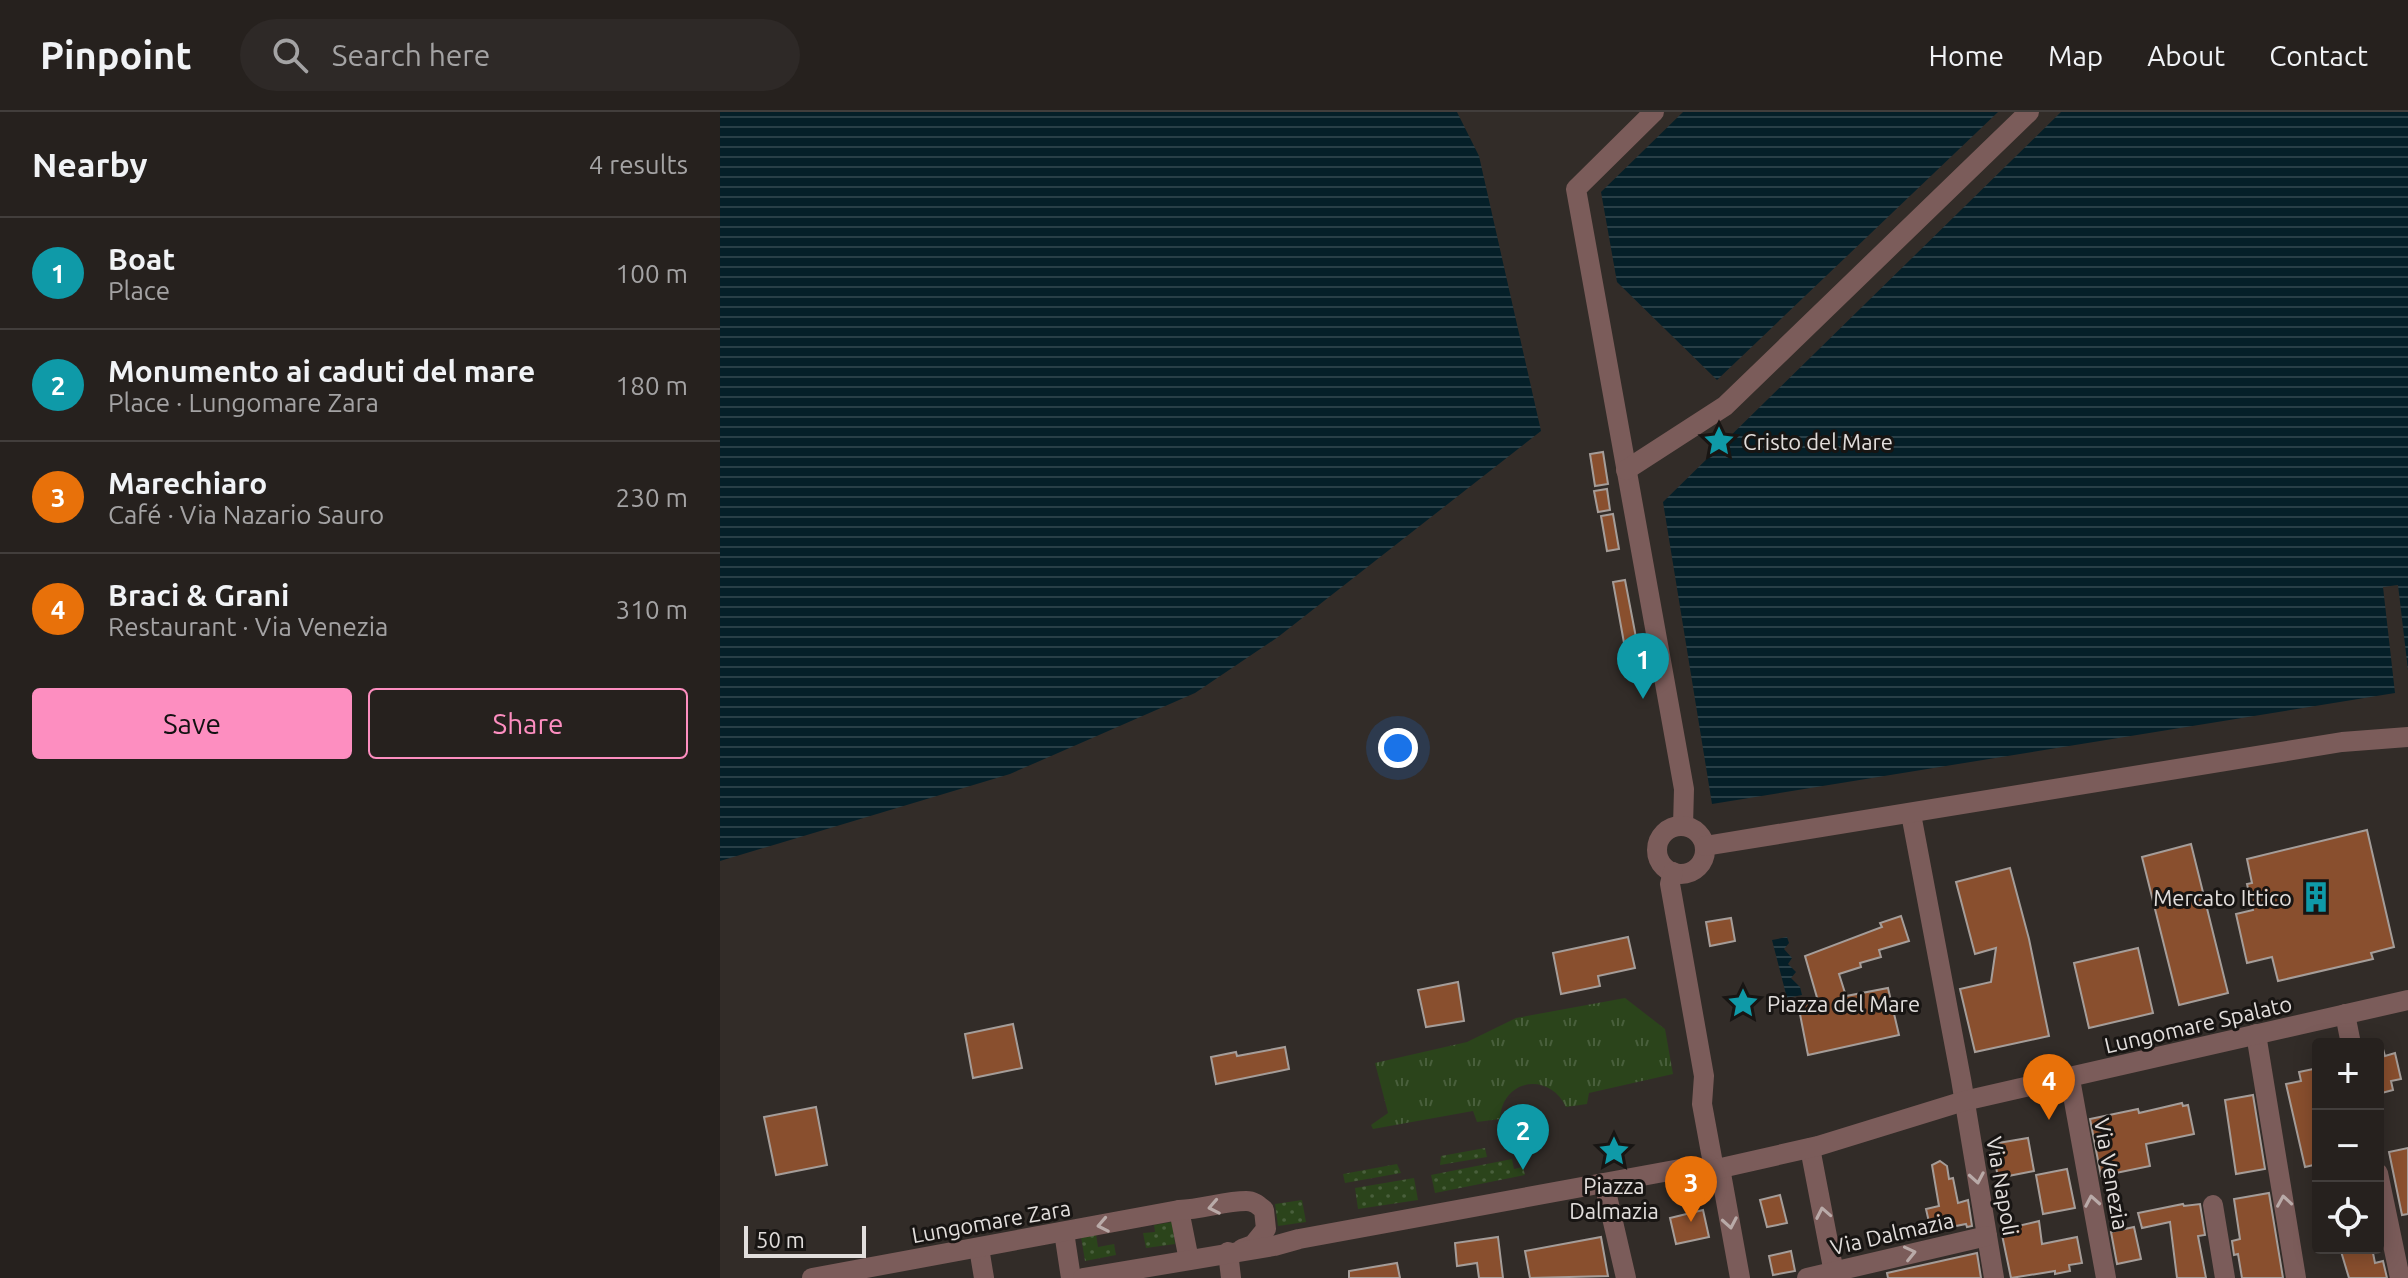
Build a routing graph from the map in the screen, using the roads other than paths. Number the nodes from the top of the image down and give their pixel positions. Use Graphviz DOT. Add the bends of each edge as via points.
graph roads {
  1 [pos="1654,112"];
  2 [pos="2029,112"];
  3 [pos="1626,470"];
  4 [pos="2408,737"];
  5 [pos="1911,814"];
  6 [pos="1683,826"];
  7 [pos="1705,846"];
  8 [pos="1673,872"];
  9 [pos="2408,1000"];
  10 [pos="2345,1014"];
  11 [pos="2256,1034"];
  12 [pos="2350,1038"];
  13 [pos="2070,1079"];
  14 [pos="1964,1101"];
  15 [pos="1810,1148"];
  16 [pos="1717,1169"];
  17 [pos="2380,1182"];
  18 [pos="1604,1183"];
  19 [pos="2213,1205"];
  20 [pos="1179,1210"];
  21 [pos="1266,1229"];
  22 [pos="1064,1232"];
  23 [pos="1987,1236"];
  24 [pos="1299,1239"];
  25 [pos="979,1248"];
  26 [pos="1233,1251"];
  27 [pos="1189,1260"];
  28 [pos="1835,1274"];
  29 [pos="812,1278"];
  30 [pos="984,1278"];
  31 [pos="1071,1278"];
  32 [pos="1083,1278"];
  33 [pos="1231,1278"];
  34 [pos="1626,1278"];
  35 [pos="1740,1278"];
  36 [pos="1807,1278"];
  37 [pos="1994,1278"];
  38 [pos="2106,1278"];
  39 [pos="2225,1278"];
  40 [pos="2296,1278"];
  41 [pos="2400,1278"];
  1 -- 3 [label="street" via="1576,189"];
  2 -- 3 [label="street" via="1725,406"];
  3 -- 6 [label="street" via="1684,789"];
  4 -- 5 [label="street" via="2342,742"];
  5 -- 7 [label="street"];
  5 -- 14 [label="street, Via Napoli"];
  6 -- 7 [label="street" via="1698,833"];
  6 -- 8 [label="street" via="1664,832 1657,846 1660,860"];
  7 -- 8 [label="street" via="1697,867"];
  8 -- 16 [label="street" via="1670,884 1704,1076 1703,1109"];
  9 -- 10 [label="street, Lungomare Spalato"];
  10 -- 11 [label="street, Lungomare Spalato"];
  10 -- 12 [label="street"];
  11 -- 13 [label="street, Lungomare Spalato"];
  40 -- 11 [label="street, one-way"];
  13 -- 14 [label="street, Lungomare Spalato"];
  38 -- 13 [label="street, Via Venezia, one-way"];
  14 -- 15 [label="street, Lungomare Spalato"];
  14 -- 23 [label="street, Via Napoli, one-way"];
  15 -- 16 [label="street, Lungomare Spalato"];
  28 -- 15 [label="street, one-way"];
  16 -- 18 [label="street" via="1691,1167"];
  16 -- 35 [label="street, one-way"];
  17 -- 41 [label="street"];
  18 -- 24 [label="street"];
  18 -- 34 [label="street"];
  19 -- 39 [label="street"];
  21 -- 20 [label="street, Lungomare Zara, one-way" via="1264,1210 1248,1201"];
  20 -- 22 [label="street, Lungomare Zara, one-way"];
  20 -- 27 [label="street"];
  21 -- 24 [label="street"];
  21 -- 26 [label="street" via="1253,1245"];
  22 -- 25 [label="street, Lungomare Zara"];
  22 -- 31 [label="street"];
  28 -- 23 [label="street, Via Dalmazia, one-way"];
  23 -- 37 [label="street, Via Napoli"];
  24 -- 26 [label="street"];
  25 -- 29 [label="street, Lungomare Zara"];
  25 -- 30 [label="street"];
  26 -- 27 [label="street"];
  26 -- 33 [label="street"];
  27 -- 32 [label="street"];
  28 -- 36 [label="street, Via Dalmazia"];
}
